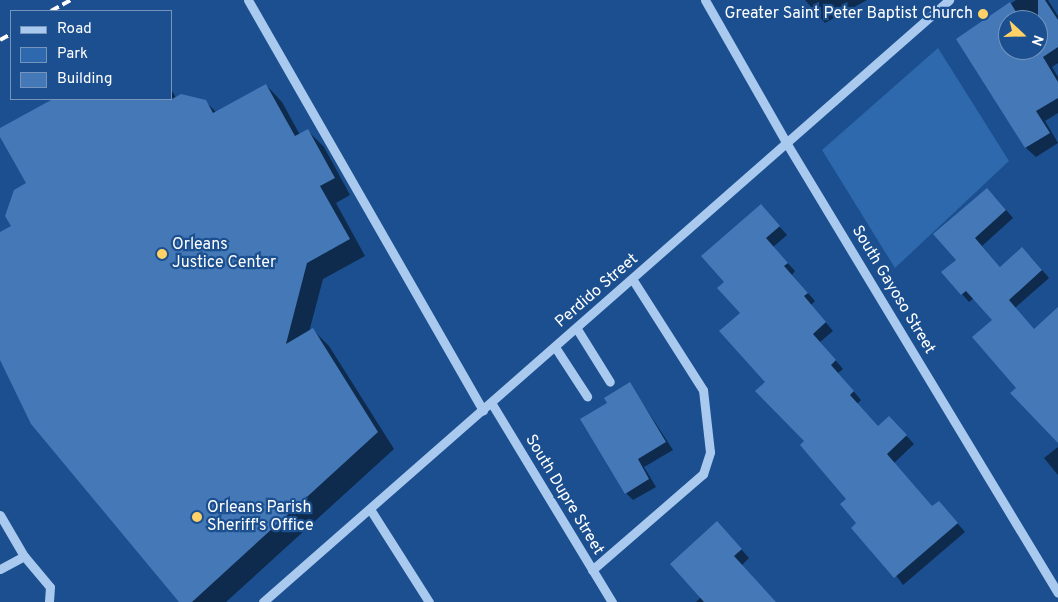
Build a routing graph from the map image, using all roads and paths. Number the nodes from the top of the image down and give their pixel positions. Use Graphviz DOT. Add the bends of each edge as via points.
graph roads {
  1 [pos="248,0"];
  2 [pos="705,0"];
  3 [pos="949,0"];
  4 [pos="787,144"];
  5 [pos="633,280"];
  6 [pos="577,329"];
  7 [pos="555,348"];
  8 [pos="610,382"];
  9 [pos="587,396"];
  10 [pos="492,404"];
  11 [pos="483,411"];
  12 [pos="370,510"];
  13 [pos="0,515"];
  14 [pos="24,556"];
  15 [pos="0,569"];
  16 [pos="592,570"];
  17 [pos="1058,593"];
  18 [pos="268,600"];
  19 [pos="49,602"];
  20 [pos="429,602"];
  21 [pos="612,602"];
  1 -- 11 [label="street"];
  2 -- 4 [label="street, South Gayoso Street"];
  3 -- 4 [label="street, Perdido Street"];
  4 -- 5 [label="street, Perdido Street"];
  4 -- 17 [label="street, South Gayoso Street"];
  5 -- 6 [label="street, Perdido Street"];
  5 -- 16 [label="street" via="704,390 710,452 703,474"];
  6 -- 7 [label="street, Perdido Street"];
  6 -- 8 [label="street"];
  7 -- 9 [label="street"];
  7 -- 10 [label="street, Perdido Street"];
  10 -- 11 [label="street, Perdido Street"];
  10 -- 16 [label="street, South Dupre Street"];
  11 -- 12 [label="street, Perdido Street"];
  12 -- 18 [label="street, Perdido Street"];
  12 -- 20 [label="street"];
  13 -- 14 [label="street"];
  14 -- 15 [label="street"];
  14 -- 19 [label="street" via="50,587"];
  16 -- 21 [label="street, South Dupre Street"];
}
